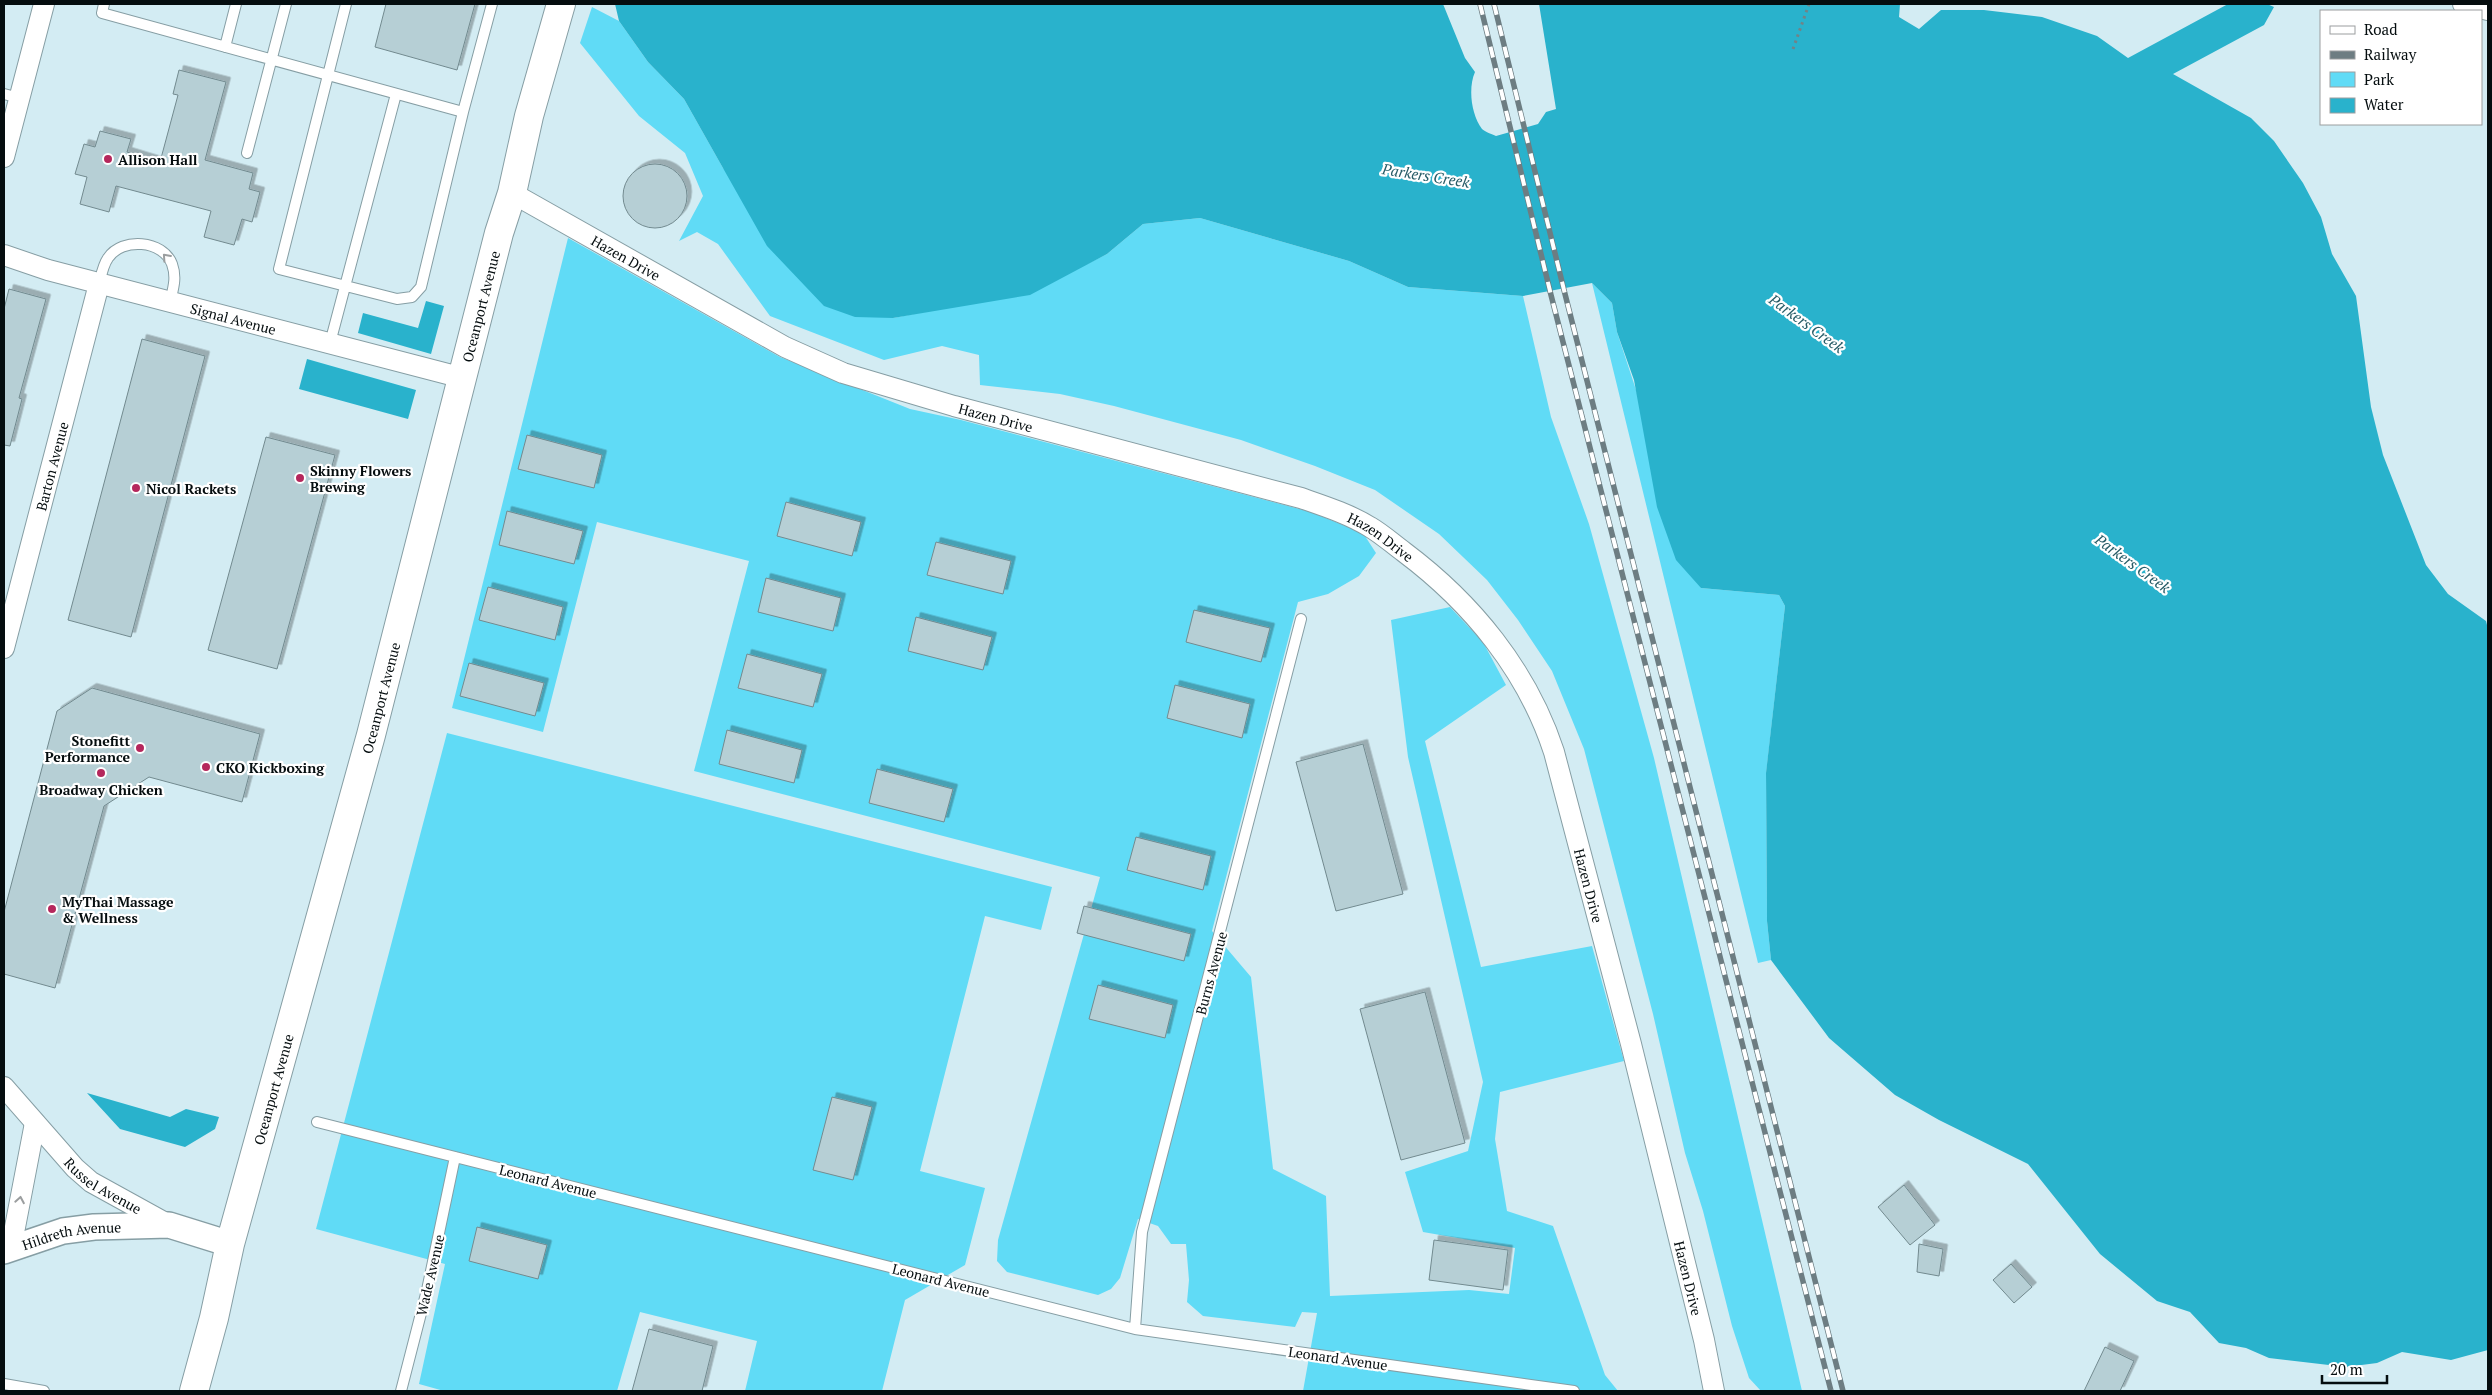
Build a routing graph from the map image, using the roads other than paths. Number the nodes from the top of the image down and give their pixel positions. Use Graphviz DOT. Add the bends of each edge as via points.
graph roads {
  1 [pos="44,4"];
  2 [pos="104,4"];
  3 [pos="236,4"];
  4 [pos="286,4"];
  5 [pos="346,4"];
  6 [pos="492,4"];
  7 [pos="561,4"];
  8 [pos="2463,4"];
  9 [pos="2488,10"];
  10 [pos="225,47"];
  11 [pos="271,60"];
  12 [pos="327,75"];
  13 [pos="396,94"];
  14 [pos="11,96"];
  15 [pos="463,112"];
  16 [pos="247,153"];
  17 [pos="4,157"];
  18 [pos="512,193"];
  19 [pos="4,255"];
  20 [pos="99,284"];
  21 [pos="346,284"];
  22 [pos="170,302"];
  23 [pos="330,343"];
  24 [pos="463,378"];
  25 [pos="1301,619"];
  26 [pos="4,648"];
  27 [pos="4,1087"];
  28 [pos="317,1122"];
  29 [pos="35,1123"];
  30 [pos="455,1157"];
  31 [pos="169,1225"];
  32 [pos="230,1244"];
  33 [pos="8,1249"];
  34 [pos="1135,1329"];
  35 [pos="4,1384"];
  36 [pos="44,1391"];
  37 [pos="194,1391"];
  38 [pos="401,1391"];
  39 [pos="1574,1391"];
  40 [pos="1714,1391"];
  1 -- 14 [label="street"];
  2 -- 10 [label="lane" via="102,13"];
  3 -- 10 [label="lane"];
  4 -- 11 [label="lane"];
  5 -- 12 [label="lane"];
  6 -- 15 [label="lane"];
  7 -- 18 [label="main road, Oceanport Avenue" via="529,116"];
  8 -- 9 [label="street"];
  10 -- 11 [label="lane"];
  11 -- 12 [label="lane"];
  11 -- 16 [label="lane"];
  12 -- 13 [label="lane"];
  12 -- 21 [label="lane" via="279,269"];
  13 -- 15 [label="lane"];
  13 -- 21 [label="lane"];
  14 -- 17 [label="street"];
  15 -- 21 [label="lane" via="421,287 412,297 397,299"];
  18 -- 24 [label="main road, Oceanport Avenue"];
  18 -- 40 [label="street, Hazen Drive" via="785,346 843,374 1301,498 1337,511 1371,527 1425,568 1462,603 1514,667 1538,708 1554,752 1631,1044"];
  19 -- 20 [label="street, Signal Avenue"];
  20 -- 22 [label="street, Signal Avenue"];
  22 -- 20 [label="lane, one-way" via="175,279 172,263 155,247 130,244 119,248 108,258"];
  20 -- 26 [label="street, Barton Avenue"];
  21 -- 23 [label="lane"];
  22 -- 23 [label="street, Signal Avenue"];
  23 -- 24 [label="street, Signal Avenue"];
  24 -- 32 [label="main road, Oceanport Avenue" via="371,735"];
  25 -- 34 [label="lane, Burns Avenue" via="1142,1232"];
  27 -- 29 [label="street, Russel Avenue"];
  28 -- 30 [label="lane, Leonard Avenue"];
  29 -- 31 [label="street, Russel Avenue" via="91,1182"];
  33 -- 29 [label="street, one-way"];
  30 -- 34 [label="lane, Leonard Avenue"];
  30 -- 38 [label="lane, Wade Avenue" via="427,1290"];
  31 -- 32 [label="street, Russel Avenue"];
  31 -- 33 [label="street, Hildreth Avenue" via="82,1227 63,1230"];
  32 -- 37 [label="main road, Oceanport Avenue"];
  34 -- 39 [label="lane, Leonard Avenue"];
  35 -- 36 [label="lane"];
}
